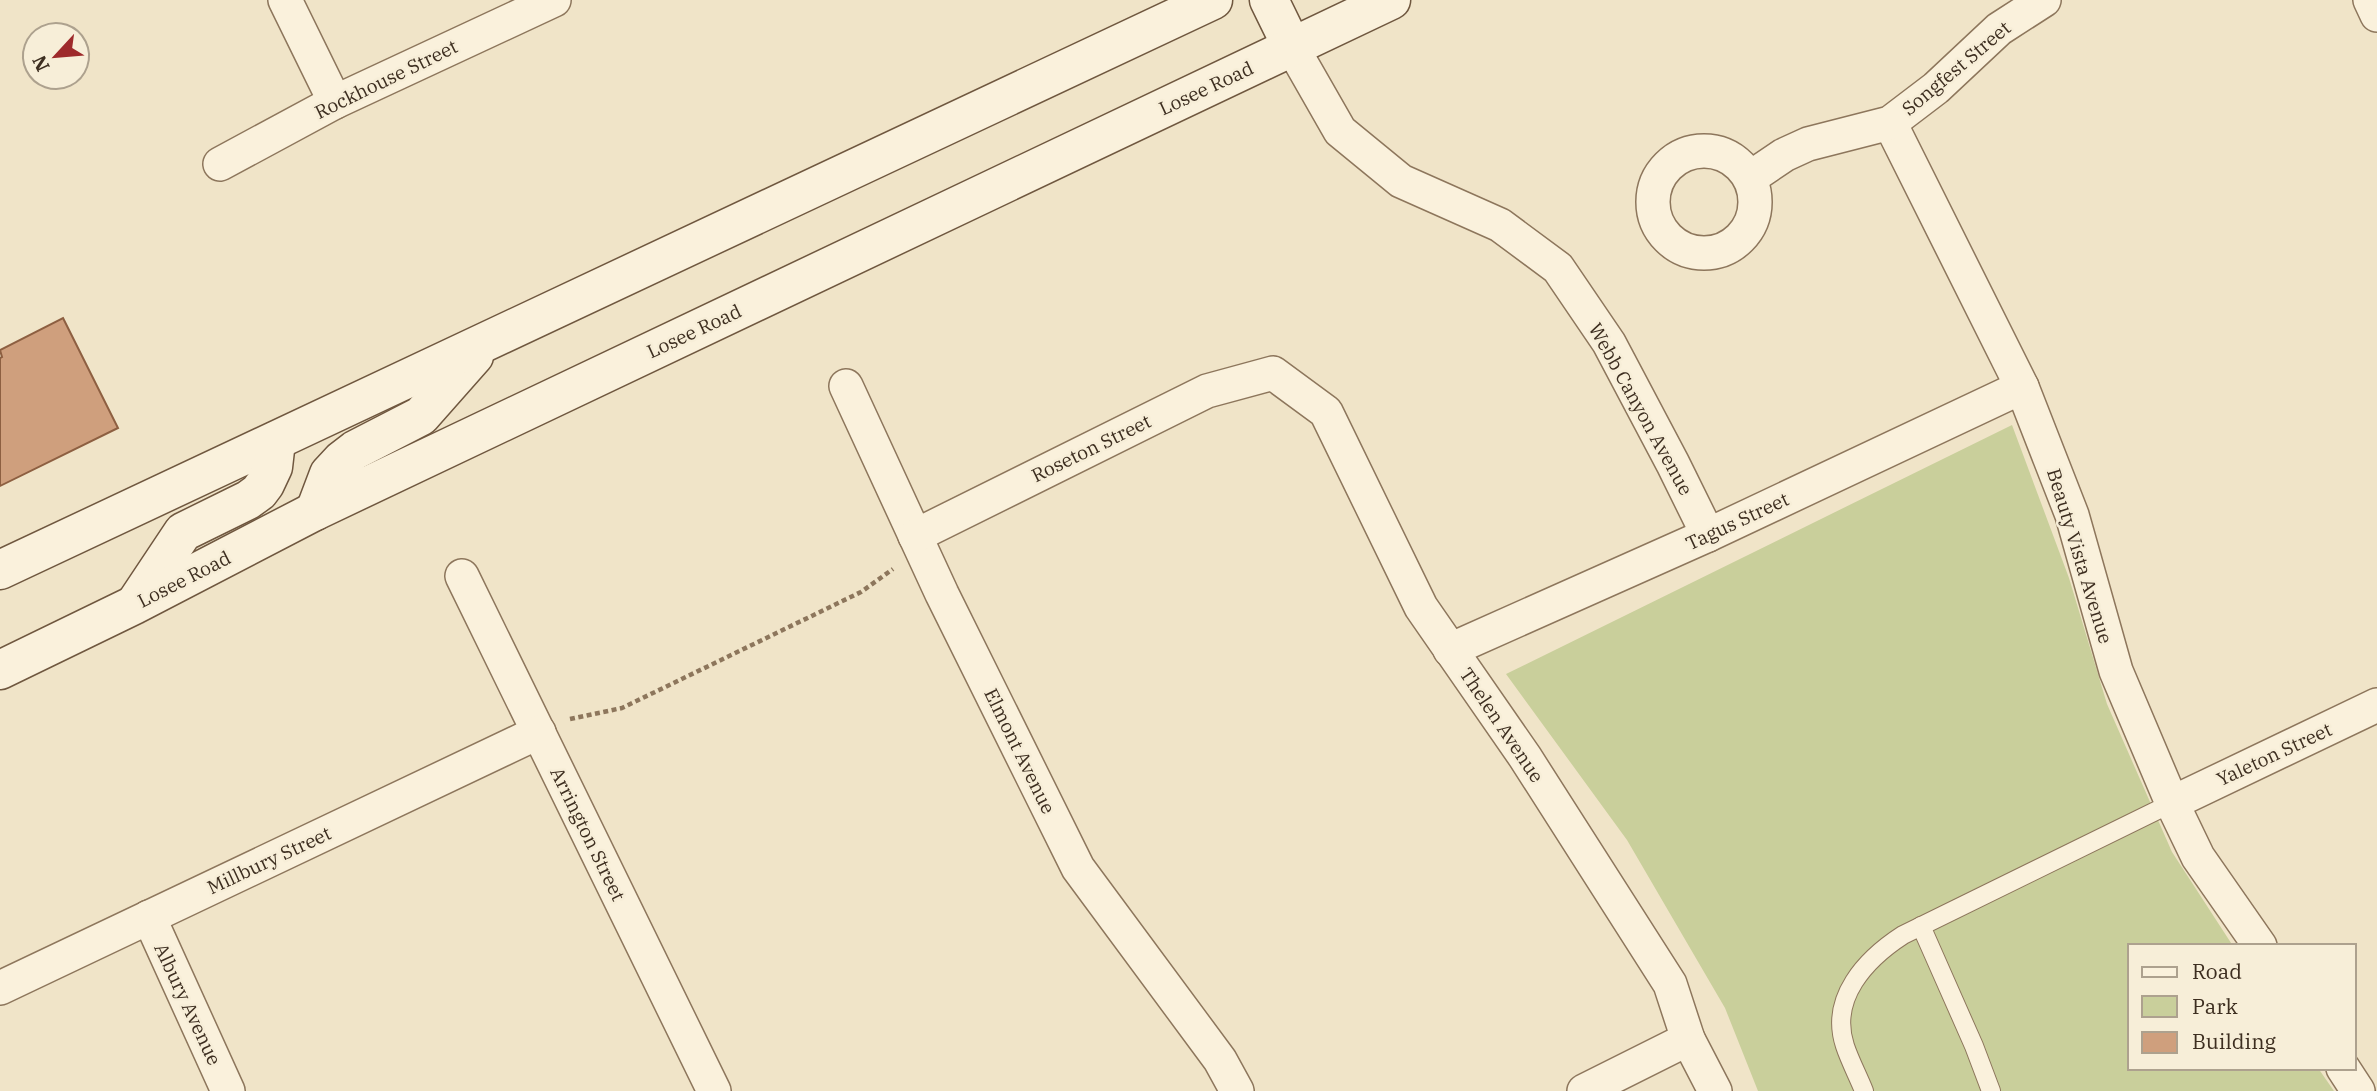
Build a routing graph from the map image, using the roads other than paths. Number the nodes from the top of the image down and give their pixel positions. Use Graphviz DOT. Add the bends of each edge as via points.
graph roads {
  1 [pos="285,0"];
  2 [pos="554,0"];
  3 [pos="1213,0"];
  4 [pos="1269,0"];
  5 [pos="1391,0"];
  6 [pos="2045,0"];
  7 [pos="2370,0"];
  8 [pos="2377,15"];
  9 [pos="1292,47"];
  10 [pos="335,102"];
  11 [pos="1890,123"];
  12 [pos="220,164"];
  13 [pos="1750,178"];
  14 [pos="484,344"];
  15 [pos="1273,373"];
  16 [pos="846,386"];
  17 [pos="2022,387"];
  18 [pos="276,441"];
  19 [pos="316,511"];
  20 [pos="1708,535"];
  21 [pos="915,536"];
  22 [pos="0,569"];
  23 [pos="462,576"];
  24 [pos="134,606"];
  25 [pos="1451,650"];
  26 [pos="0,670"];
  27 [pos="2377,705"];
  28 [pos="539,733"];
  29 [pos="2172,803"];
  30 [pos="149,918"];
  31 [pos="1921,926"];
  32 [pos="2259,944"];
  33 [pos="0,988"];
  34 [pos="1688,1039"];
  35 [pos="2344,1070"];
  36 [pos="228,1091"];
  37 [pos="714,1091"];
  38 [pos="1237,1091"];
  39 [pos="1584,1091"];
  40 [pos="1715,1091"];
  41 [pos="1864,1091"];
  42 [pos="1991,1091"];
  43 [pos="2358,1091"];
  1 -- 10 [label="street"];
  2 -- 10 [label="street, Rockhouse Street"];
  3 -- 14 [label="main road"];
  4 -- 9 [label="main road"];
  5 -- 9 [label="main road, Losee Road"];
  6 -- 11 [label="street, Songfest Street" via="1999,29 1936,88"];
  7 -- 8 [label="street"];
  9 -- 19 [label="main road, Losee Road"];
  9 -- 20 [label="street, Webb Canyon Avenue" via="1340,131 1401,181 1500,225 1558,268 1609,343"];
  10 -- 12 [label="street, Rockhouse Street"];
  11 -- 13 [label="street, Songfest Street" via="1808,144"];
  11 -- 17 [label="street, Beauty Vista Avenue"];
  14 -- 18 [label="main road"];
  14 -- 19 [label="main road" via="421,416 342,460 329,474"];
  15 -- 21 [label="street, Roseton Street" via="1207,391"];
  15 -- 25 [label="street, Thelen Avenue" via="1326,412 1421,607"];
  16 -- 21 [label="street, Elmont Avenue"];
  17 -- 20 [label="street, Tagus Street"];
  17 -- 29 [label="street, Beauty Vista Avenue" via="2072,515 2116,671"];
  18 -- 22 [label="main road"];
  18 -- 24 [label="main road" via="273,467 259,492 183,532"];
  19 -- 24 [label="main road, Losee Road"];
  20 -- 25 [label="street, Tagus Street"];
  21 -- 38 [label="street, Elmont Avenue" via="1078,869 1220,1060"];
  23 -- 28 [label="street, Arrington Street"];
  24 -- 26 [label="main road, Losee Road"];
  25 -- 34 [label="street, Thelen Avenue" via="1670,984"];
  27 -- 29 [label="street, Yaleton Street"];
  28 -- 30 [label="street, Millbury Street"];
  28 -- 37 [label="street, Arrington Street"];
  29 -- 31 [label="lane"];
  29 -- 32 [label="street, Beauty Vista Avenue" via="2198,857"];
  30 -- 33 [label="street, Millbury Street"];
  30 -- 36 [label="street, Albury Avenue"];
  31 -- 41 [label="lane" via="1879,950 1858,974 1844,1002 1845,1044"];
  31 -- 42 [label="lane"];
  34 -- 39 [label="street"];
  34 -- 40 [label="street, Thelen Avenue"];
  35 -- 43 [label="street"];
}
